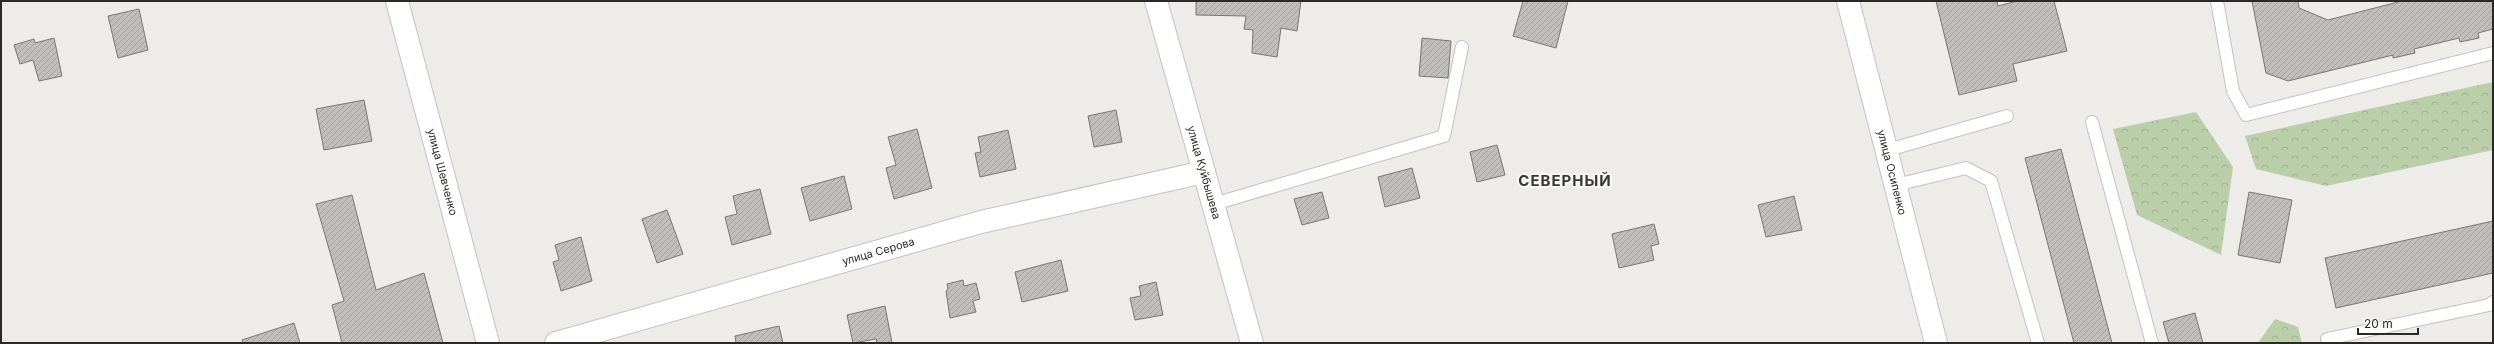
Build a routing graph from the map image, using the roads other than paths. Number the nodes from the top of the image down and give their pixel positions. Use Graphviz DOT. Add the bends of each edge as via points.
graph roads {
  1 [pos="397,1"];
  2 [pos="1156,1"];
  3 [pos="1848,1"];
  4 [pos="2217,1"];
  5 [pos="1462,47"];
  6 [pos="2493,53"];
  7 [pos="2008,116"];
  8 [pos="2092,122"];
  9 [pos="1888,150"];
  10 [pos="1204,172"];
  11 [pos="1896,185"];
  12 [pos="1214,204"];
  13 [pos="2493,302"];
  14 [pos="2327,339"];
  15 [pos="488,343"];
  16 [pos="556,343"];
  17 [pos="1252,343"];
  18 [pos="1936,343"];
  19 [pos="2038,343"];
  20 [pos="2152,343"];
  1 -- 15 [label="street, улица Шевченко"];
  2 -- 10 [label="street, улица Куйбышева"];
  3 -- 9 [label="street, улица Осипенко"];
  4 -- 6 [label="lane" via="2233,91 2246,115"];
  5 -- 12 [label="lane" via="1444,136"];
  7 -- 9 [label="lane"];
  8 -- 20 [label="lane"];
  9 -- 11 [label="street, улица Осипенко"];
  10 -- 12 [label="street, улица Куйбышева"];
  10 -- 16 [label="street, улица Серова" via="982,222"];
  11 -- 18 [label="street, улица Осипенко"];
  11 -- 19 [label="lane" via="1966,168 1991,181"];
  12 -- 17 [label="street, улица Куйбышева"];
  13 -- 14 [label="lane" via="2489,305"];
}
